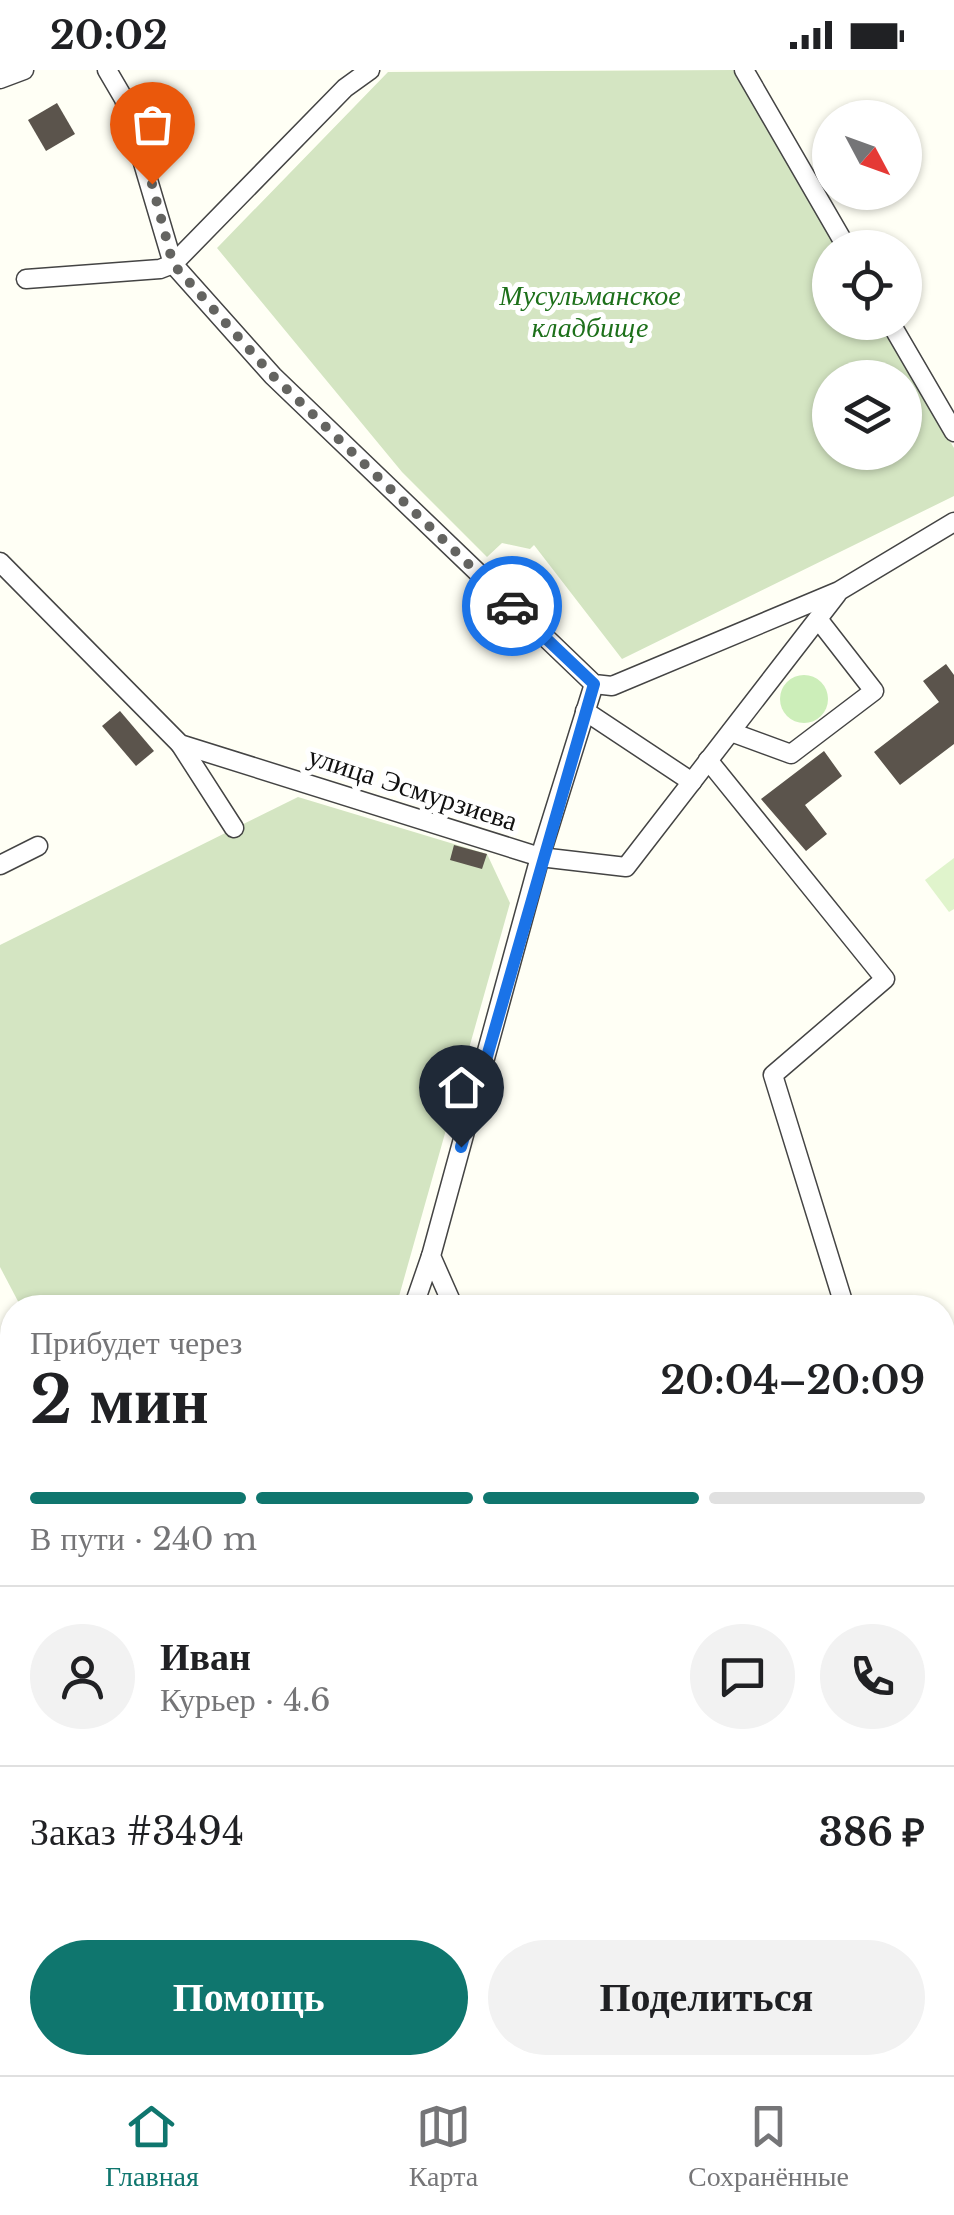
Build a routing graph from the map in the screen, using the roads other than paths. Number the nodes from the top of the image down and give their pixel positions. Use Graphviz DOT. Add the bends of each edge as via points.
graph roads {
  1 [pos="24,70"];
  2 [pos="108,70"];
  3 [pos="370,70"];
  4 [pos="744,70"];
  5 [pos="0,78"];
  6 [pos="837,230"];
  7 [pos="173,264"];
  8 [pos="26,279"];
  9 [pos="900,340"];
  10 [pos="954,432"];
  11 [pos="954,522"];
  12 [pos="0,562"];
  13 [pos="839,592"];
  14 [pos="818,619"];
  15 [pos="594,684"];
  16 [pos="585,711"];
  17 [pos="731,732"];
  18 [pos="180,744"];
  19 [pos="708,760"];
  20 [pos="692,782"];
  21 [pos="234,828"];
  22 [pos="38,846"];
  23 [pos="540,857"];
  24 [pos="0,866"];
  25 [pos="431,1256"];
  26 [pos="418,1295"];
  27 [pos="448,1295"];
  28 [pos="841,1295"];
  1 -- 5 [label="street"];
  2 -- 7 [label="street" via="124,99"];
  3 -- 7 [label="street"];
  4 -- 6 [label="street"];
  7 -- 8 [label="street"];
  7 -- 15 [label="street" via="273,376"];
  9 -- 10 [label="street"];
  11 -- 13 [label="street"];
  12 -- 18 [label="street, улица Эсмурзиева"];
  13 -- 14 [label="street"];
  13 -- 15 [label="street" via="612,686"];
  14 -- 17 [label="street"];
  14 -- 17 [label="street" via="874,691 791,754"];
  15 -- 16 [label="street"];
  16 -- 20 [label="street"];
  16 -- 23 [label="street"];
  17 -- 19 [label="street"];
  18 -- 21 [label="street"];
  18 -- 23 [label="street, улица Эсмурзиева"];
  19 -- 20 [label="street"];
  19 -- 28 [label="street" via="885,979 773,1076"];
  20 -- 23 [label="street" via="626,867"];
  22 -- 24 [label="street"];
  23 -- 25 [label="street, улица Эсмурзиева"];
  25 -- 26 [label="street, улица Эсмурзиева"];
  25 -- 27 [label="street"];
}
